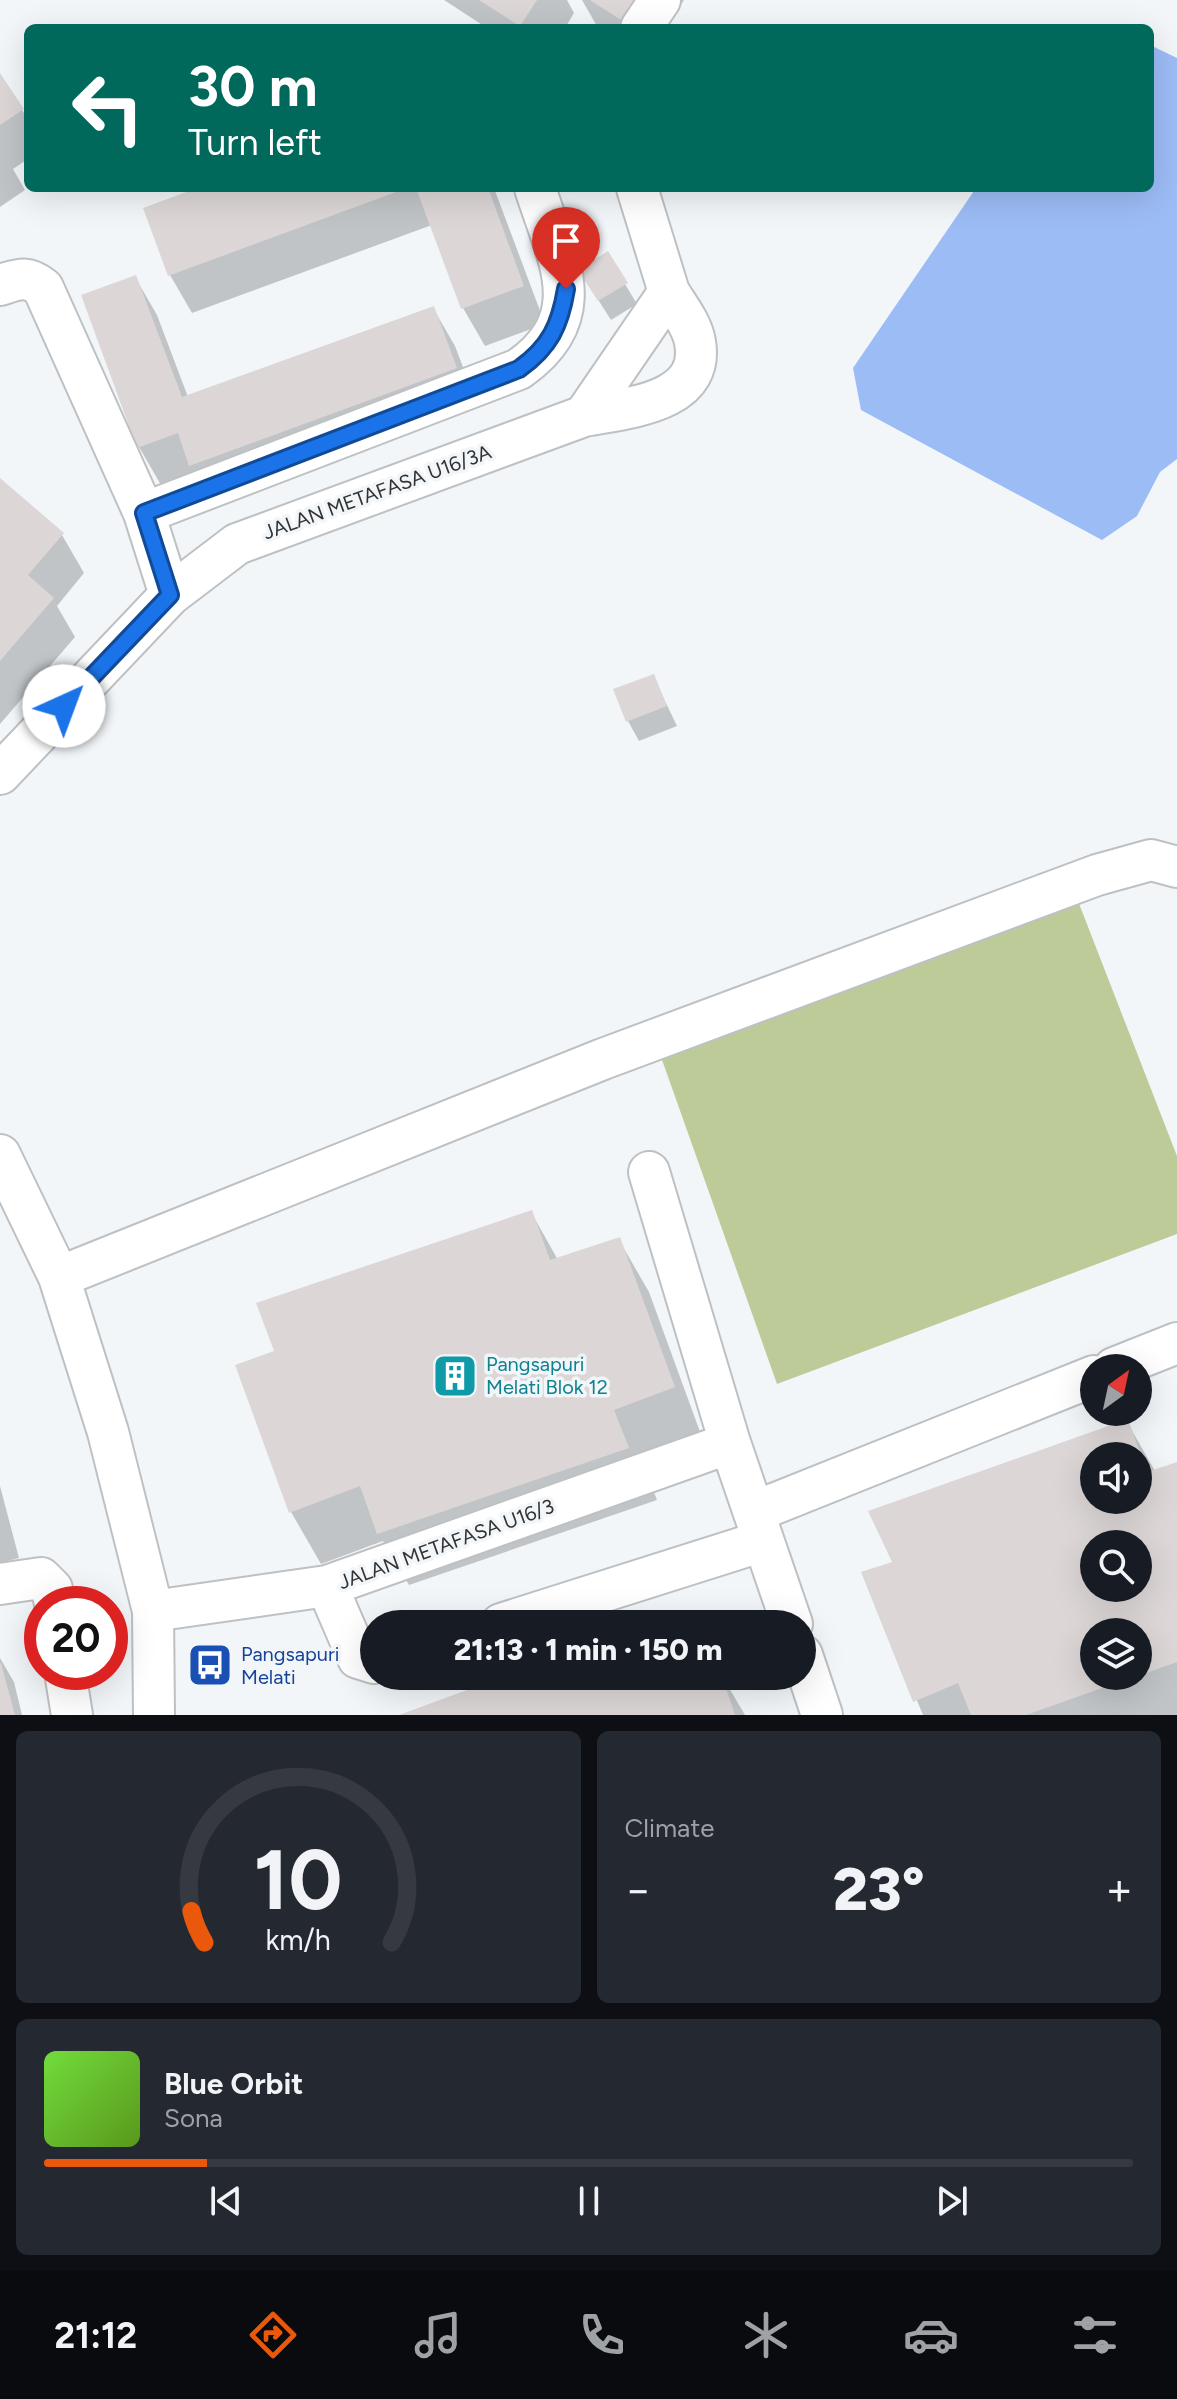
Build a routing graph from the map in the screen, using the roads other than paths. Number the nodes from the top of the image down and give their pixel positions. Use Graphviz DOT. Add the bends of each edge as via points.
graph roads {
  1 [pos="660,0"];
  2 [pos="644,24"];
  3 [pos="536,192"];
  4 [pos="638,192"];
  5 [pos="0,285"];
  6 [pos="669,292"];
  7 [pos="584,416"];
  8 [pos="144,513"];
  9 [pos="170,595"];
  10 [pos="0,774"];
  11 [pos="1177,867"];
  12 [pos="0,1155"];
  13 [pos="649,1172"];
  14 [pos="59,1277"];
  15 [pos="1177,1343"];
  16 [pos="1149,1354"];
  17 [pos="1080,1382"];
  18 [pos="730,1443"];
  19 [pos="758,1526"];
  20 [pos="0,1584"];
  21 [pos="49,1586"];
  22 [pos="327,1586"];
  23 [pos="538,1610"];
  24 [pos="787,1610"];
  25 [pos="153,1611"];
  26 [pos="360,1659"];
  27 [pos="68,1690"];
  28 [pos="814,1690"];
  29 [pos="72,1715"];
  30 [pos="154,1715"];
  31 [pos="822,1715"];
  1 -- 2 [label="street"];
  3 -- 8 [label="street" via="566,289 561,318 539,354 519,369"];
  4 -- 6 [label="street"];
  5 -- 8 [label="street" via="23,277 43,288"];
  6 -- 7 [label="street"];
  6 -- 7 [label="street, JALAN METAFASA U16/3A" via="695,342 695,359 675,393 656,402"];
  7 -- 9 [label="street, JALAN METAFASA U16/3A" via="237,544"];
  8 -- 9 [label="street"];
  9 -- 10 [label="street, JALAN METAFASA U16/3A"];
  11 -- 14 [label="street" via="1151,860 1082,880 603,1059"];
  12 -- 14 [label="street"];
  13 -- 18 [label="street"];
  14 -- 25 [label="street" via="108,1432"];
  15 -- 16 [label="street"];
  17 -- 19 [label="street"];
  18 -- 19 [label="street"];
  18 -- 22 [label="street, JALAN METAFASA U16/3"];
  19 -- 23 [label="street"];
  19 -- 24 [label="street"];
  20 -- 21 [label="street" via="41,1578"];
  22 -- 25 [label="street, JALAN METAFASA U16/3"];
  22 -- 26 [label="street"];
  25 -- 30 [label="street"];
  27 -- 29 [label="street"];
  28 -- 31 [label="street"];
}
